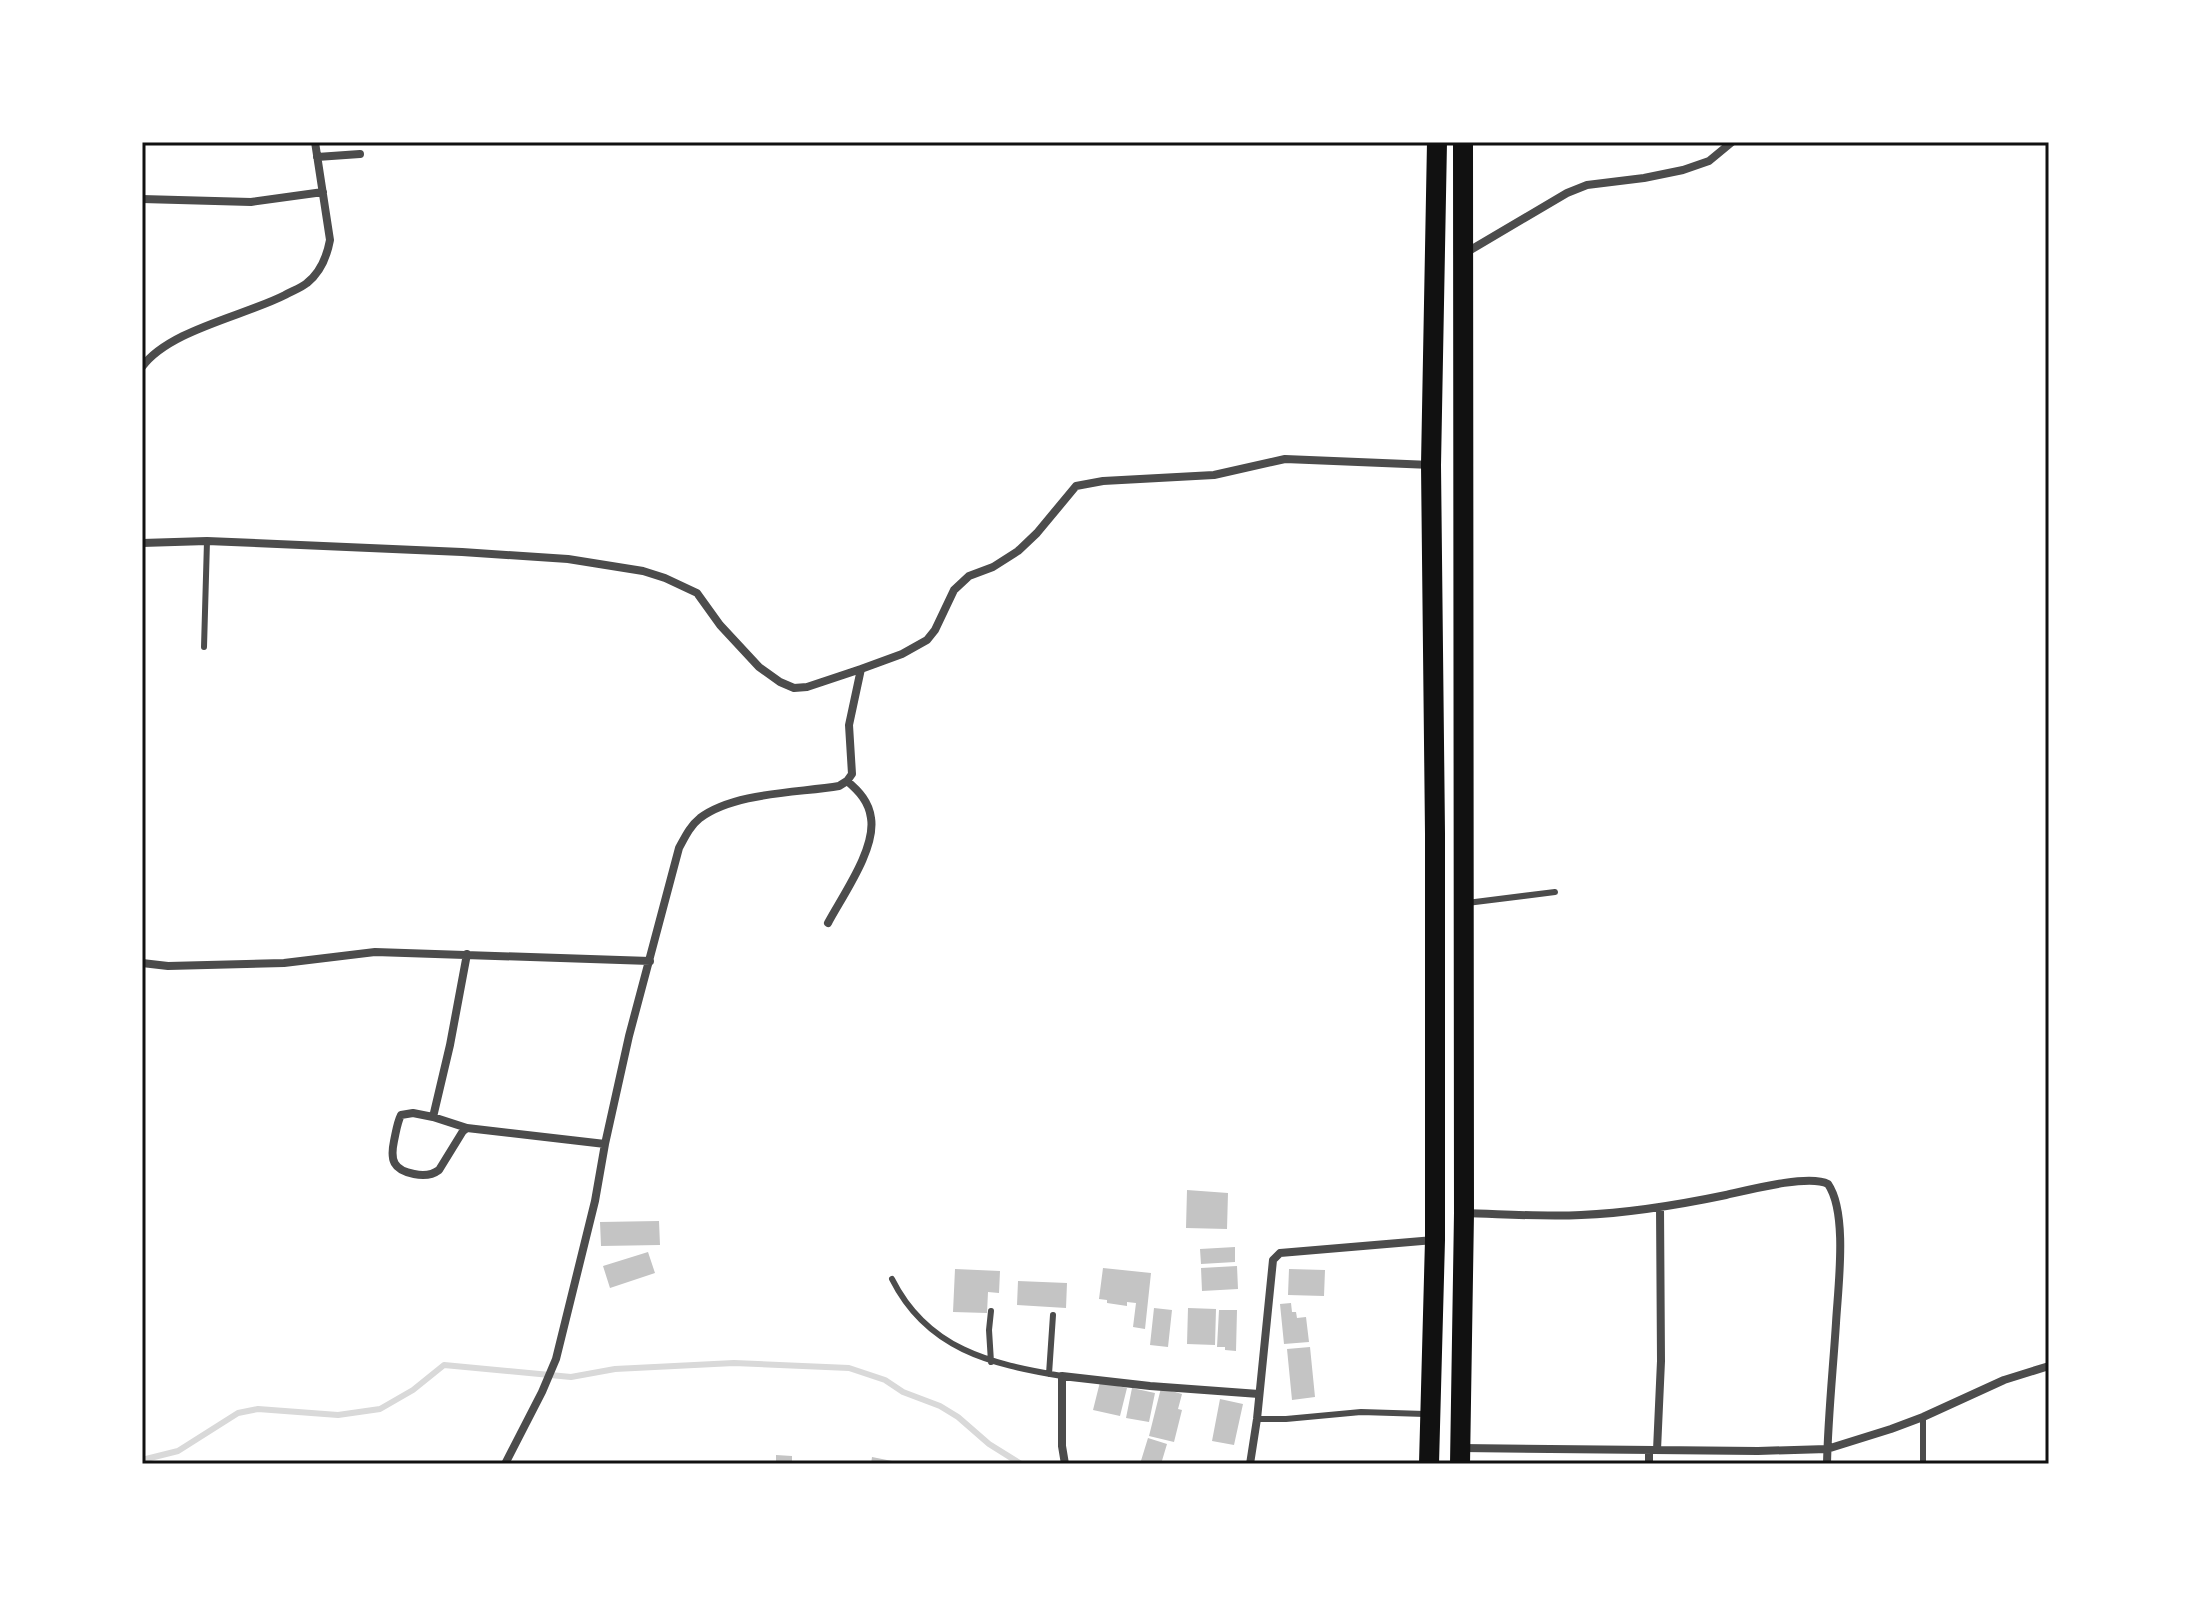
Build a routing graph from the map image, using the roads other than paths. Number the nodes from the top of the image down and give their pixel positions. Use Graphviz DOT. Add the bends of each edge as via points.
graph roads {
  1 [pos="315,142"];
  2 [pos="1437,142"];
  3 [pos="1463,142"];
  4 [pos="1732,142"];
  5 [pos="360,154"];
  6 [pos="317,157"];
  7 [pos="323,192"];
  8 [pos="142,199"];
  9 [pos="1462,255"];
  10 [pos="1433,355"];
  11 [pos="1462,355"];
  12 [pos="142,367"];
  13 [pos="1431,465"];
  14 [pos="207,541"];
  15 [pos="142,543"];
  16 [pos="204,647"];
  17 [pos="861,669"];
  18 [pos="847,781"];
  19 [pos="1555,892"];
  20 [pos="1464,903"];
  21 [pos="828,923"];
  22 [pos="467,954"];
  23 [pos="650,961"];
  24 [pos="142,963"];
  25 [pos="433,1117"];
  26 [pos="467,1128"];
  27 [pos="605,1144"];
  28 [pos="1660,1207"];
  29 [pos="1464,1213"];
  30 [pos="1435,1240"];
  31 [pos="892,1279"];
  32 [pos="991,1311"];
  33 [pos="1053,1315"];
  34 [pos="991,1362"];
  35 [pos="2049,1366"];
  36 [pos="1049,1374"];
  37 [pos="1062,1376"];
  38 [pos="1259,1394"];
  39 [pos="1431,1415"];
  40 [pos="1923,1417"];
  41 [pos="1257,1419"];
  42 [pos="1827,1449"];
  43 [pos="1653,1450"];
  44 [pos="1461,1456"];
  45 [pos="505,1464"];
  46 [pos="1065,1464"];
  47 [pos="1250,1464"];
  48 [pos="1429,1464"];
  49 [pos="1649,1464"];
  50 [pos="1827,1464"];
  51 [pos="1923,1464"];
  1 -- 6 [label="street"];
  2 -- 10 [label="highway"];
  3 -- 9 [label="highway"];
  4 -- 9 [label="street" via="1709,161 1683,170 1567,193"];
  5 -- 6 [label="street"];
  6 -- 7 [label="street"];
  7 -- 8 [label="street" via="251,202"];
  7 -- 12 [label="street" via="330,240 319,270 307,283 167,345"];
  9 -- 11 [label="highway"];
  10 -- 11 [label="highway"];
  10 -- 13 [label="highway"];
  11 -- 20 [label="highway"];
  13 -- 17 [label="street" via="1285,459 1214,475 1076,486 1018,551 969,576 954,590 927,640"];
  13 -- 30 [label="highway"];
  14 -- 15 [label="street"];
  14 -- 16 [label="lane"];
  14 -- 17 [label="street" via="568,559 643,571 697,593 759,667 780,682 807,687"];
  17 -- 18 [label="street" via="849,725 852,774"];
  18 -- 21 [label="street" via="866,802 872,828"];
  18 -- 23 [label="street" via="745,800 702,817 679,848"];
  19 -- 20 [label="lane"];
  20 -- 29 [label="highway"];
  22 -- 23 [label="street"];
  22 -- 24 [label="street" via="375,952 284,963"];
  22 -- 25 [label="street"];
  23 -- 27 [label="street"];
  25 -- 26 [label="street"];
  25 -- 26 [label="street" via="401,1115 391,1157 399,1170 433,1175"];
  26 -- 27 [label="street"];
  27 -- 45 [label="street" via="556,1359"];
  28 -- 29 [label="street" via="1580,1215"];
  28 -- 42 [label="street" via="1806,1180 1824,1181 1831,1188 1839,1217 1840,1266"];
  28 -- 43 [label="street" via="1661,1361"];
  29 -- 44 [label="highway"];
  30 -- 38 [label="street" via="1280,1253 1271,1265"];
  30 -- 39 [label="highway"];
  31 -- 34 [label="lane" via="935,1333"];
  32 -- 34 [label="lane"];
  33 -- 36 [label="lane"];
  34 -- 36 [label="lane"];
  35 -- 40 [label="street"];
  36 -- 37 [label="lane"];
  37 -- 38 [label="street"];
  37 -- 46 [label="street"];
  38 -- 41 [label="street"];
  39 -- 41 [label="lane" via="1361,1412"];
  39 -- 48 [label="highway"];
  40 -- 42 [label="street"];
  40 -- 51 [label="lane"];
  41 -- 47 [label="street"];
  42 -- 43 [label="street"];
  42 -- 50 [label="street"];
  43 -- 44 [label="street"];
  43 -- 49 [label="street"];
}
